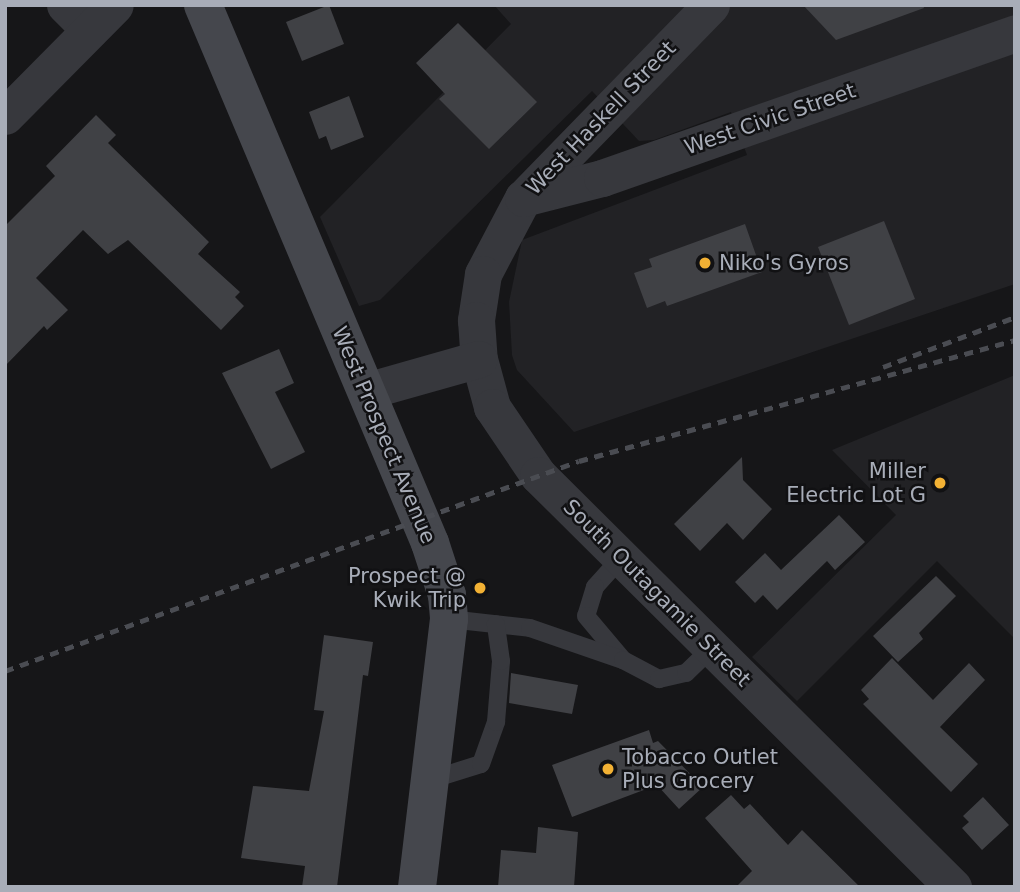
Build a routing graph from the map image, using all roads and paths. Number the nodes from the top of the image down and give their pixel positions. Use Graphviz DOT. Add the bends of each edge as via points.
graph roads {
  1 [pos="203,5"];
  2 [pos="711,5"];
  3 [pos="90,14"];
  4 [pos="1015,33"];
  5 [pos="5,116"];
  6 [pos="523,198"];
  7 [pos="479,359"];
  8 [pos="366,391"];
  9 [pos="621,558"];
  10 [pos="449,619"];
  11 [pos="496,624"];
  12 [pos="713,647"];
  13 [pos="623,660"];
  14 [pos="430,780"];
  15 [pos="417,887"];
  16 [pos="953,887"];
  1 -- 8 [label="main road, West Prospect Avenue"];
  2 -- 6 [label="street, West Haskell Street"];
  3 -- 5 [label="street"];
  4 -- 6 [label="street, West Civic Street" via="602,178"];
  6 -- 7 [label="street, West Haskell Street" via="484,274 476,320"];
  7 -- 8 [label="street"];
  7 -- 9 [label="street, South Outagamie Street" via="492,407 512,443"];
  8 -- 10 [label="main road, West Prospect Avenue" via="440,568"];
  9 -- 12 [label="street, South Outagamie Street"];
  9 -- 13 [label="lane" via="595,587 586,616"];
  10 -- 11 [label="lane"];
  10 -- 14 [label="main road, West Prospect Avenue"];
  11 -- 13 [label="lane" via="530,628"];
  11 -- 14 [label="lane" via="501,661 496,722 481,764"];
  12 -- 13 [label="lane" via="686,673 659,679"];
  12 -- 16 [label="street, South Outagamie Street"];
  14 -- 15 [label="main road, West Prospect Avenue"];
}
